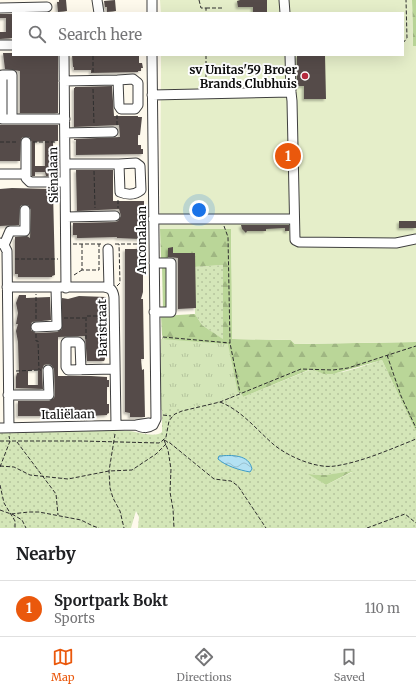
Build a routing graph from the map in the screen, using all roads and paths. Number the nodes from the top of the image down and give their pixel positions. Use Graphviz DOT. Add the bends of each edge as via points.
graph roads {
  1 [pos="97,0"];
  2 [pos="152,0"];
  3 [pos="199,0"];
  4 [pos="284,0"];
  5 [pos="406,0"];
  6 [pos="47,7"];
  7 [pos="0,8"];
  8 [pos="206,8"];
  9 [pos="224,8"];
  10 [pos="99,12"];
  11 [pos="152,12"];
  12 [pos="206,12"];
  13 [pos="284,12"];
  14 [pos="404,42"];
  15 [pos="0,45"];
  16 [pos="12,45"];
  17 [pos="64,56"];
  18 [pos="93,56"];
  19 [pos="152,56"];
  20 [pos="206,56"];
  21 [pos="290,56"];
  22 [pos="93,80"];
  23 [pos="118,80"];
  24 [pos="64,81"];
  25 [pos="291,92"];
  26 [pos="207,94"];
  27 [pos="152,95"];
  28 [pos="1,106"];
  29 [pos="121,109"];
  30 [pos="12,119"];
  31 [pos="65,119"];
  32 [pos="94,132"];
  33 [pos="113,132"];
  34 [pos="65,133"];
  35 [pos="26,142"];
  36 [pos="65,164"];
  37 [pos="94,164"];
  38 [pos="119,164"];
  39 [pos="0,174"];
  40 [pos="26,174"];
  41 [pos="65,182"];
  42 [pos="120,192"];
  43 [pos="25,210"];
  44 [pos="115,216"];
  45 [pos="66,217"];
  46 [pos="95,217"];
  47 [pos="153,219"];
  48 [pos="294,219"];
  49 [pos="221,220"];
  50 [pos="416,239"];
  51 [pos="2,244"];
  52 [pos="82,244"];
  53 [pos="99,244"];
  54 [pos="119,244"];
  55 [pos="108,249"];
  56 [pos="6,259"];
  57 [pos="66,259"];
  58 [pos="154,263"];
  59 [pos="82,270"];
  60 [pos="66,275"];
  61 [pos="7,287"];
  62 [pos="56,288"];
  63 [pos="66,288"];
  64 [pos="111,289"];
  65 [pos="154,312"];
  66 [pos="114,316"];
  67 [pos="57,318"];
  68 [pos="86,318"];
  69 [pos="3,319"];
  70 [pos="36,327"];
  71 [pos="154,336"];
  72 [pos="78,342"];
  73 [pos="230,343"];
  74 [pos="416,346"];
  75 [pos="387,355"];
  76 [pos="115,369"];
  77 [pos="48,370"];
  78 [pos="81,370"];
  79 [pos="8,371"];
  80 [pos="241,394"];
  81 [pos="8,395"];
  82 [pos="220,402"];
  83 [pos="116,425"];
  84 [pos="153,425"];
  85 [pos="4,428"];
  86 [pos="416,428"];
  87 [pos="416,439"];
  88 [pos="164,440"];
  89 [pos="0,441"];
  90 [pos="10,441"];
  91 [pos="17,441"];
  92 [pos="114,441"];
  93 [pos="168,442"];
  94 [pos="166,445"];
  95 [pos="0,466"];
  96 [pos="109,471"];
  97 [pos="42,477"];
  98 [pos="0,484"];
  99 [pos="0,510"];
  100 [pos="11,514"];
  101 [pos="58,515"];
  102 [pos="416,524"];
  103 [pos="15,528"];
  104 [pos="26,528"];
  105 [pos="100,528"];
  106 [pos="124,528"];
  107 [pos="174,528"];
  108 [pos="266,528"];
  109 [pos="367,528"];
  1 -- 10 [label="street"];
  2 -- 11 [label="street"];
  3 -- 8 [label="path" via="201,8"];
  4 -- 13 [label="street"];
  5 -- 14 [label="path" via="407,38"];
  6 -- 7 [label="street"];
  8 -- 9 [label="path"];
  8 -- 12 [label="path"];
  15 -- 16 [label="street"];
  17 -- 24 [label="street, Siënalaan"];
  18 -- 22 [label="path"];
  19 -- 27 [label="street, Anconalaan"];
  20 -- 26 [label="path"];
  21 -- 25 [label="street"];
  22 -- 23 [label="street"];
  22 -- 24 [label="street"];
  22 -- 32 [label="path"];
  23 -- 29 [label="street"];
  23 -- 29 [label="street" via="133,79 138,83 138,105 135,109"];
  24 -- 31 [label="street, Siënalaan"];
  25 -- 26 [label="street"];
  25 -- 48 [label="street"];
  26 -- 27 [label="street"];
  27 -- 47 [label="street, Anconalaan"];
  28 -- 30 [label="street" via="2,119"];
  28 -- 30 [label="street" via="2,75 12,75"];
  29 -- 33 [label="path" via="117,113 117,130"];
  30 -- 31 [label="street"];
  31 -- 34 [label="street, Siënalaan"];
  32 -- 33 [label="street, Siënalaan"];
  32 -- 34 [label="street, Siënalaan"];
  34 -- 36 [label="street, Siënalaan"];
  35 -- 40 [label="street"];
  36 -- 37 [label="street"];
  36 -- 41 [label="street, Siënalaan"];
  37 -- 38 [label="street"];
  37 -- 46 [label="path"];
  38 -- 42 [label="street"];
  38 -- 42 [label="street" via="136,163 140,166 141,190 137,194"];
  39 -- 40 [label="street"];
  40 -- 41 [label="street" via="30,182"];
  41 -- 45 [label="street, Siënalaan"];
  42 -- 44 [label="path" via="118,212"];
  43 -- 51 [label="street" via="25,231 10,231"];
  44 -- 46 [label="street, Siënalaan"];
  45 -- 46 [label="street, Siënalaan"];
  45 -- 57 [label="street, Siënalaan"];
  47 -- 49 [label="street"];
  47 -- 58 [label="street, Anconalaan"];
  48 -- 49 [label="street"];
  48 -- 50 [label="street" via="294,238 299,242 396,243"];
  49 -- 73 [label="path" via="228,237"];
  51 -- 56 [label="street" via="6,251"];
  52 -- 59 [label="path"];
  53 -- 59 [label="path" via="99,270"];
  54 -- 64 [label="path" via="120,283"];
  55 -- 64 [label="street, Baristraat"];
  56 -- 57 [label="path"];
  56 -- 61 [label="street"];
  57 -- 60 [label="street, Siënalaan"];
  58 -- 65 [label="street, Anconalaan"];
  58 -- 65 [label="street" via="171,263 171,312"];
  59 -- 60 [label="path" via="76,275"];
  60 -- 63 [label="street, Siënalaan"];
  61 -- 62 [label="street, Baristraat"];
  61 -- 69 [label="street"];
  62 -- 63 [label="street, Baristraat"];
  62 -- 67 [label="street"];
  63 -- 64 [label="street, Baristraat"];
  64 -- 66 [label="street, Baristraat" via="114,297"];
  65 -- 71 [label="street, Anconalaan"];
  66 -- 68 [label="path"];
  66 -- 76 [label="street, Baristraat"];
  67 -- 68 [label="path"];
  67 -- 70 [label="street" via="57,326"];
  68 -- 72 [label="path" via="86,342"];
  69 -- 79 [label="street"];
  71 -- 73 [label="path"];
  71 -- 84 [label="street, Anconalaan" via="156,419"];
  72 -- 78 [label="street, Baristraat"];
  72 -- 78 [label="street, Baristraat" via="66,344 66,367 68,370"];
  73 -- 80 [label="path"];
  74 -- 75 [label="path"];
  75 -- 80 [label="path" via="348,368 301,369"];
  75 -- 86 [label="path" via="401,396"];
  76 -- 78 [label="street, Baristraat"];
  76 -- 83 [label="street, Baristraat"];
  77 -- 79 [label="path"];
  77 -- 81 [label="street" via="49,395"];
  79 -- 81 [label="street"];
  80 -- 82 [label="path"];
  81 -- 85 [label="street"];
  82 -- 87 [label="path" via="239,413 282,452 319,465 334,466 349,462"];
  82 -- 88 [label="path" via="175,414 169,421"];
  83 -- 84 [label="street, Italiëlaan" via="149,428"];
  83 -- 85 [label="street, Italiëlaan"];
  88 -- 92 [label="path" via="152,443"];
  88 -- 93 [label="path"];
  88 -- 94 [label="path"];
  89 -- 90 [label="path"];
  90 -- 91 [label="path"];
  90 -- 95 [label="path"];
  91 -- 92 [label="path"];
  91 -- 97 [label="path"];
  92 -- 96 [label="path"];
  93 -- 94 [label="path"];
  93 -- 108 [label="path" via="214,479 231,481 238,486"];
  94 -- 96 [label="path" via="132,470"];
  94 -- 107 [label="path" via="171,469 170,492"];
  95 -- 97 [label="path" via="14,468 30,476"];
  96 -- 97 [label="path" via="68,478"];
  96 -- 106 [label="path" via="113,498 120,511"];
  97 -- 101 [label="path" via="56,494"];
  98 -- 100 [label="path" via="4,503"];
  99 -- 100 [label="path"];
  100 -- 101 [label="path" via="34,512"];
  100 -- 103 [label="path"];
  100 -- 104 [label="path" via="22,520"];
  101 -- 105 [label="path" via="81,520"];
  102 -- 109 [label="path" via="405,514"];
}
